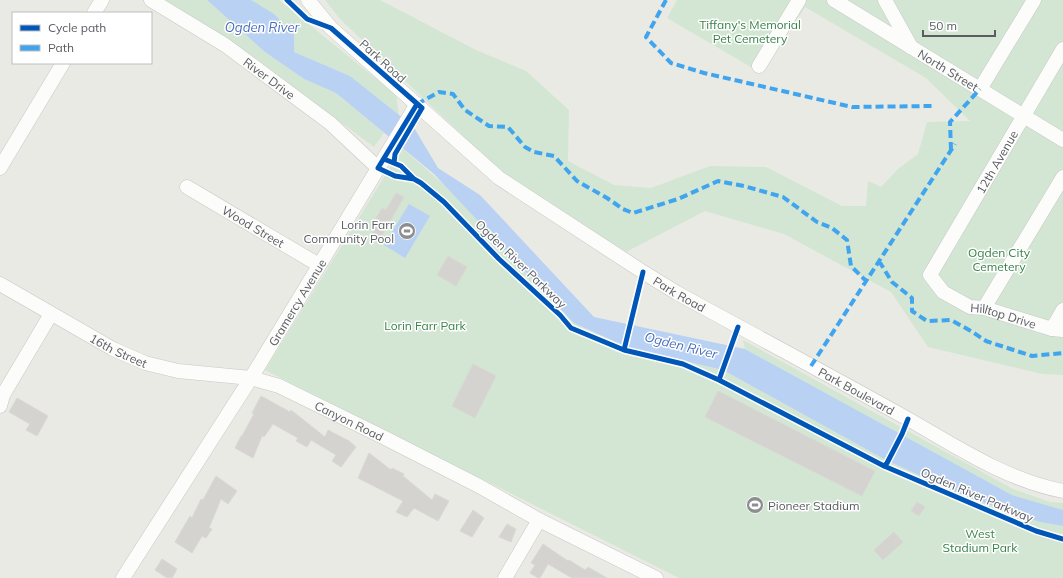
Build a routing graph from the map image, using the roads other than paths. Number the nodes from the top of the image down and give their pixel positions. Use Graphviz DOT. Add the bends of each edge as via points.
graph roads {
  1 [pos="102,0"];
  2 [pos="151,0"];
  3 [pos="308,0"];
  4 [pos="799,0"];
  5 [pos="834,0"];
  6 [pos="885,0"];
  7 [pos="1034,0"];
  8 [pos="95,12"];
  9 [pos="911,47"];
  10 [pos="1063,49"];
  11 [pos="62,64"];
  12 [pos="759,66"];
  13 [pos="980,89"];
  14 [pos="417,104"];
  15 [pos="1024,116"];
  16 [pos="1063,140"];
  17 [pos="0,168"];
  18 [pos="378,168"];
  19 [pos="1063,177"];
  20 [pos="187,187"];
  21 [pos="319,265"];
  22 [pos="930,275"];
  23 [pos="0,284"];
  24 [pos="984,308"];
  25 [pos="1063,310"];
  26 [pos="51,314"];
  27 [pos="738,327"];
  28 [pos="1057,330"];
  29 [pos="251,378"];
  30 [pos="0,406"];
  31 [pos="1063,491"];
  32 [pos="539,520"];
  33 [pos="123,578"];
  34 [pos="505,578"];
  35 [pos="656,578"];
  1 -- 8 [label="street"];
  2 -- 18 [label="street, River Drive" via="224,45 330,124"];
  3 -- 14 [label="street, Park Road" via="331,28"];
  4 -- 12 [label="street"];
  5 -- 9 [label="street, North Street"];
  6 -- 9 [label="street"];
  7 -- 13 [label="street"];
  9 -- 13 [label="street, North Street"];
  10 -- 15 [label="street, 12th Avenue"];
  11 -- 17 [label="street"];
  13 -- 15 [label="street, North Street"];
  14 -- 18 [label="street, Gramercy Avenue"];
  14 -- 27 [label="street, Park Road" via="499,178 643,272"];
  15 -- 16 [label="street, North Street"];
  15 -- 22 [label="street, 12th Avenue"];
  18 -- 21 [label="street, Gramercy Avenue"];
  19 -- 24 [label="street"];
  20 -- 21 [label="street, Wood Street"];
  21 -- 29 [label="street, Gramercy Avenue"];
  22 -- 24 [label="street, Hilltop Drive" via="943,292 970,307"];
  23 -- 26 [label="street, 16th Street"];
  24 -- 28 [label="street, Hilltop Drive"];
  25 -- 28 [label="street"];
  26 -- 29 [label="street, 16th Street" via="113,349 145,363 178,371"];
  26 -- 30 [label="street" via="2,395"];
  27 -- 31 [label="street, Park Boulevard" via="990,465 1022,480"];
  29 -- 32 [label="street, Canyon Road" via="280,386 479,486"];
  29 -- 33 [label="street"];
  32 -- 34 [label="street"];
  32 -- 35 [label="street, Canyon Road"];
}
